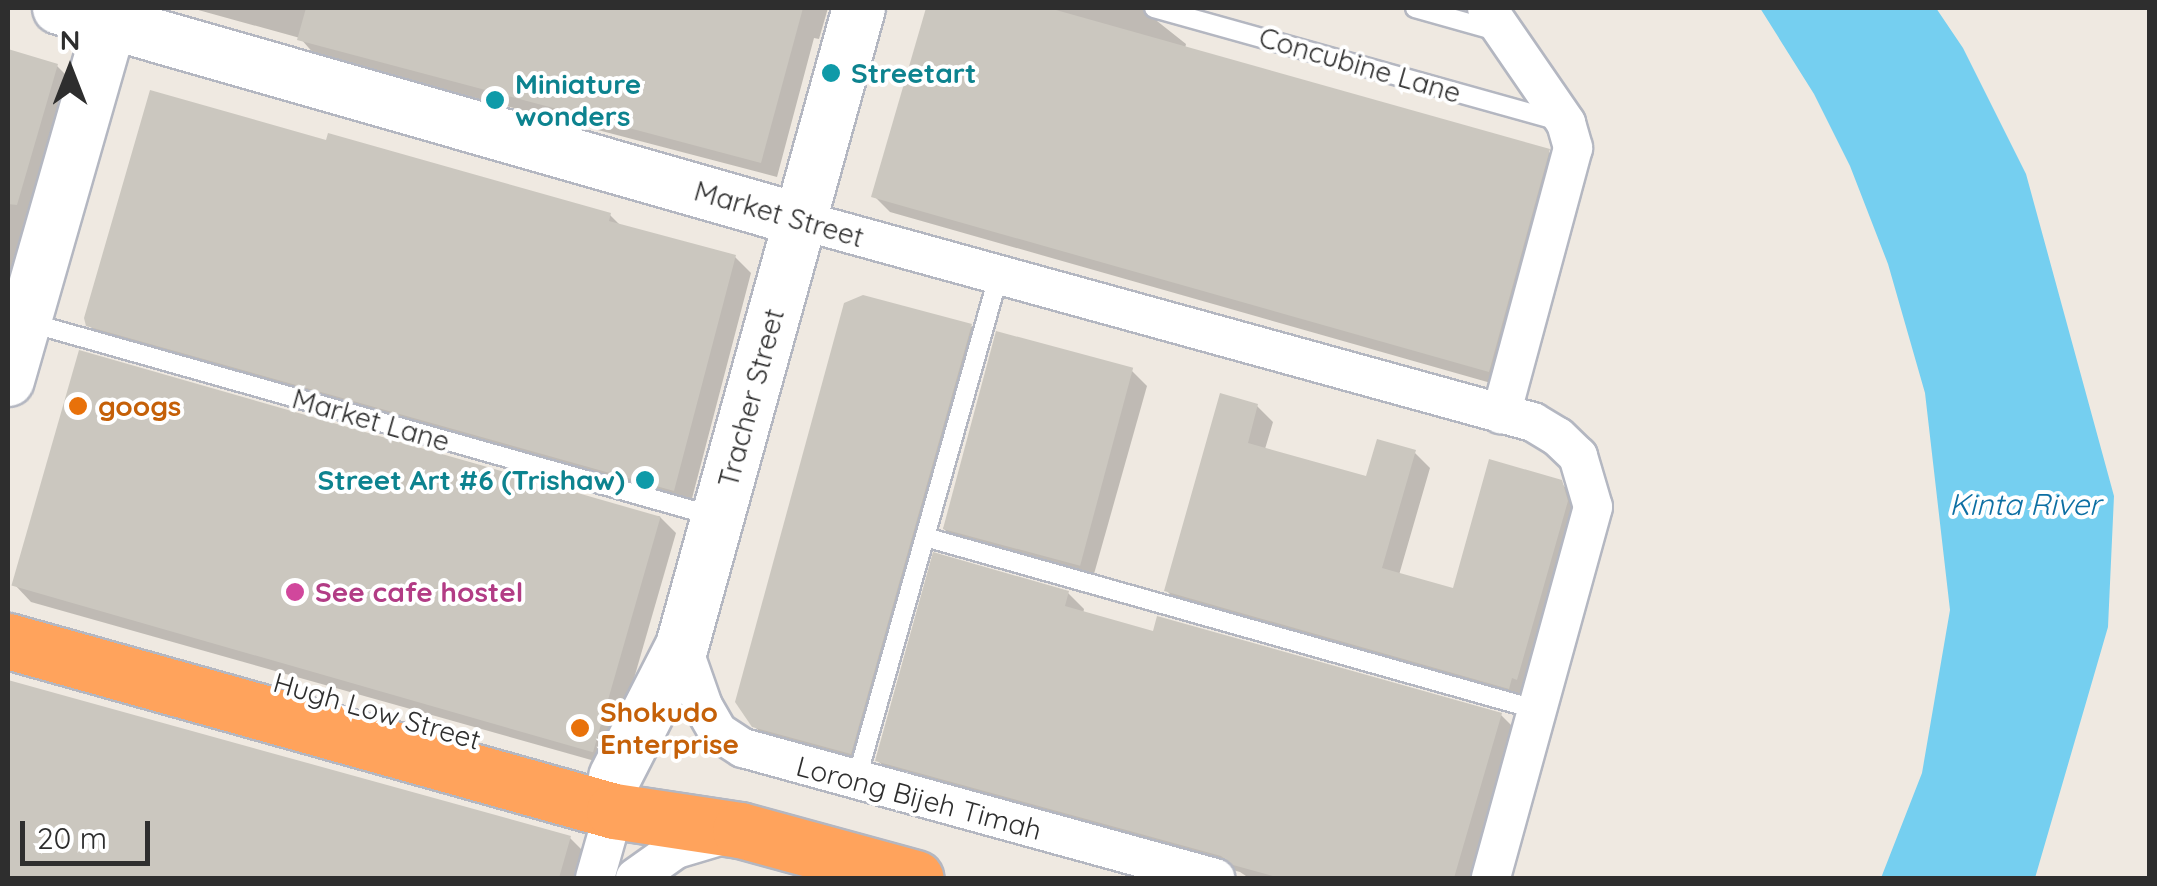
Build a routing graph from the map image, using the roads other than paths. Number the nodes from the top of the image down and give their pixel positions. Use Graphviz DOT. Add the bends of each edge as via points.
graph roads {
  1 [pos="59,8"];
  2 [pos="859,8"];
  3 [pos="1154,8"];
  4 [pos="1415,8"];
  5 [pos="1200,14"];
  6 [pos="113,15"];
  7 [pos="1496,20"];
  8 [pos="1566,123"];
  9 [pos="800,220"];
  10 [pos="1000,274"];
  11 [pos="24,321"];
  12 [pos="8,380"];
  13 [pos="1501,414"];
  14 [pos="718,518"];
  15 [pos="925,537"];
  16 [pos="8,608"];
  17 [pos="8,641"];
  18 [pos="682,646"];
  19 [pos="1538,710"];
  20 [pos="856,781"];
  21 [pos="614,794"];
  22 [pos="740,830"];
  23 [pos="595,878"];
  24 [pos="635,878"];
  25 [pos="916,878"];
  26 [pos="1214,878"];
  27 [pos="1491,878"];
  1 -- 6 [label="street, Market Street"];
  2 -- 9 [label="street, Tracher Street"];
  3 -- 5 [label="lane, Concubine Lane"];
  4 -- 7 [label="lane"];
  5 -- 8 [label="lane, Concubine Lane"];
  6 -- 9 [label="street, Market Street"];
  6 -- 11 [label="street"];
  7 -- 8 [label="street"];
  8 -- 13 [label="street" via="1572,148"];
  9 -- 10 [label="street, Market Street"];
  9 -- 14 [label="street, Tracher Street"];
  10 -- 13 [label="street, Market Street"];
  10 -- 15 [label="lane"];
  11 -- 12 [label="street"];
  11 -- 14 [label="lane, Market Lane"];
  13 -- 19 [label="street, Market Street" via="1532,422 1568,446 1588,479 1593,507"];
  14 -- 18 [label="street, Tracher Street"];
  15 -- 19 [label="lane"];
  15 -- 20 [label="lane"];
  16 -- 21 [label="highway, Hugh Low Street"];
  17 -- 21 [label="highway, Hugh Low Street"];
  18 -- 20 [label="street, Lorong Bijeh Timah" via="718,732 743,748"];
  18 -- 21 [label="street, Tracher Street"];
  19 -- 27 [label="street, Market Street"];
  20 -- 26 [label="street, Lorong Bijeh Timah"];
  21 -- 22 [label="highway, Hugh Low Street"];
  21 -- 23 [label="street, Tracher Street"];
  22 -- 24 [label="street" via="676,848"];
  22 -- 25 [label="highway, Hugh Low Street"];
}
